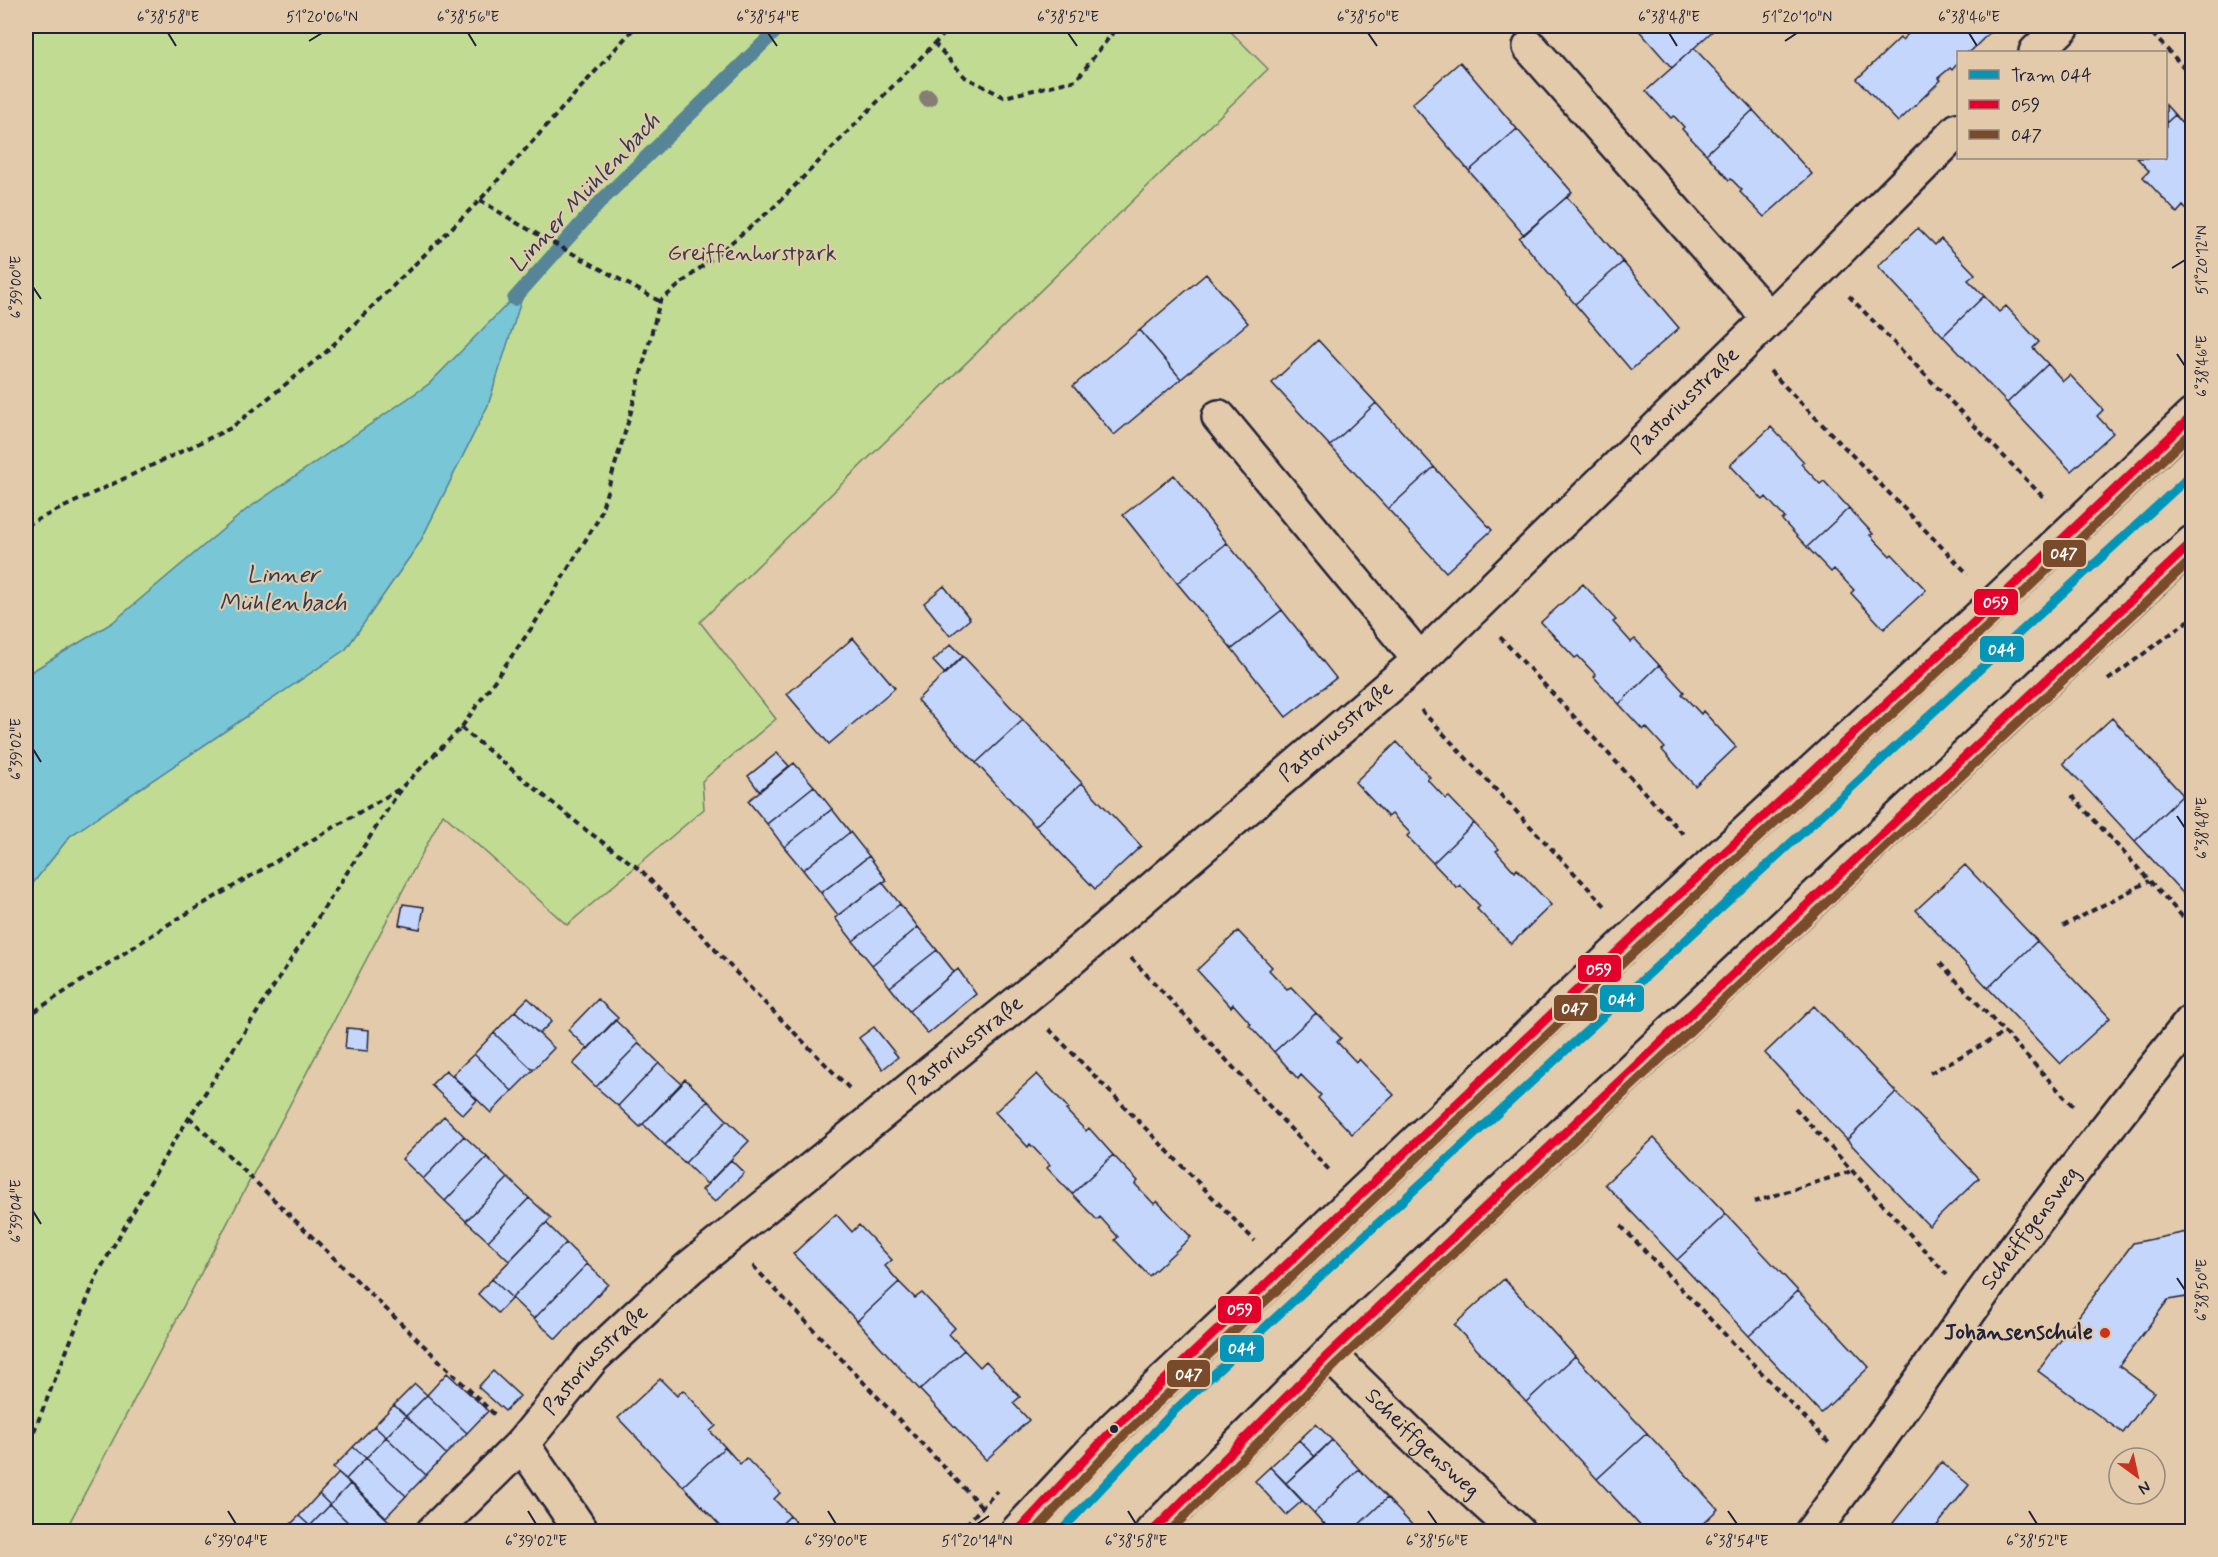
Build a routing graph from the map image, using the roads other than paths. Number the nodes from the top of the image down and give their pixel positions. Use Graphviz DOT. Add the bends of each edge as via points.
graph roads {
  1 [pos="2063,26"];
  2 [pos="1530,47"];
  3 [pos="2037,51"];
  4 [pos="1957,132"];
  5 [pos="1769,318"];
  6 [pos="2193,416"];
  7 [pos="1219,417"];
  8 [pos="2193,543"];
  9 [pos="1420,660"];
  10 [pos="2193,1021"];
  11 [pos="1329,1354"];
  12 [pos="522,1444"];
  13 [pos="433,1532"];
  14 [pos="582,1532"];
  15 [pos="1017,1532"];
  16 [pos="1152,1532"];
  17 [pos="1518,1532"];
  18 [pos="1812,1532"];
  1 -- 3 [label="street"];
  2 -- 5 [label="street"];
  4 -- 5 [label="street, Pastoriusstraße"];
  5 -- 9 [label="street, Pastoriusstraße"];
  6 -- 15 [label="street" via="1116,1426"];
  7 -- 9 [label="street"];
  8 -- 11 [label="street"];
  9 -- 12 [label="street, Pastoriusstraße" via="1021,1000 689,1268 593,1357"];
  10 -- 18 [label="street, Scheiffgensweg" via="2100,1135"];
  11 -- 16 [label="street"];
  11 -- 17 [label="street, Scheiffgensweg"];
  12 -- 13 [label="street, Pastoriusstraße"];
  12 -- 14 [label="street"];
}
